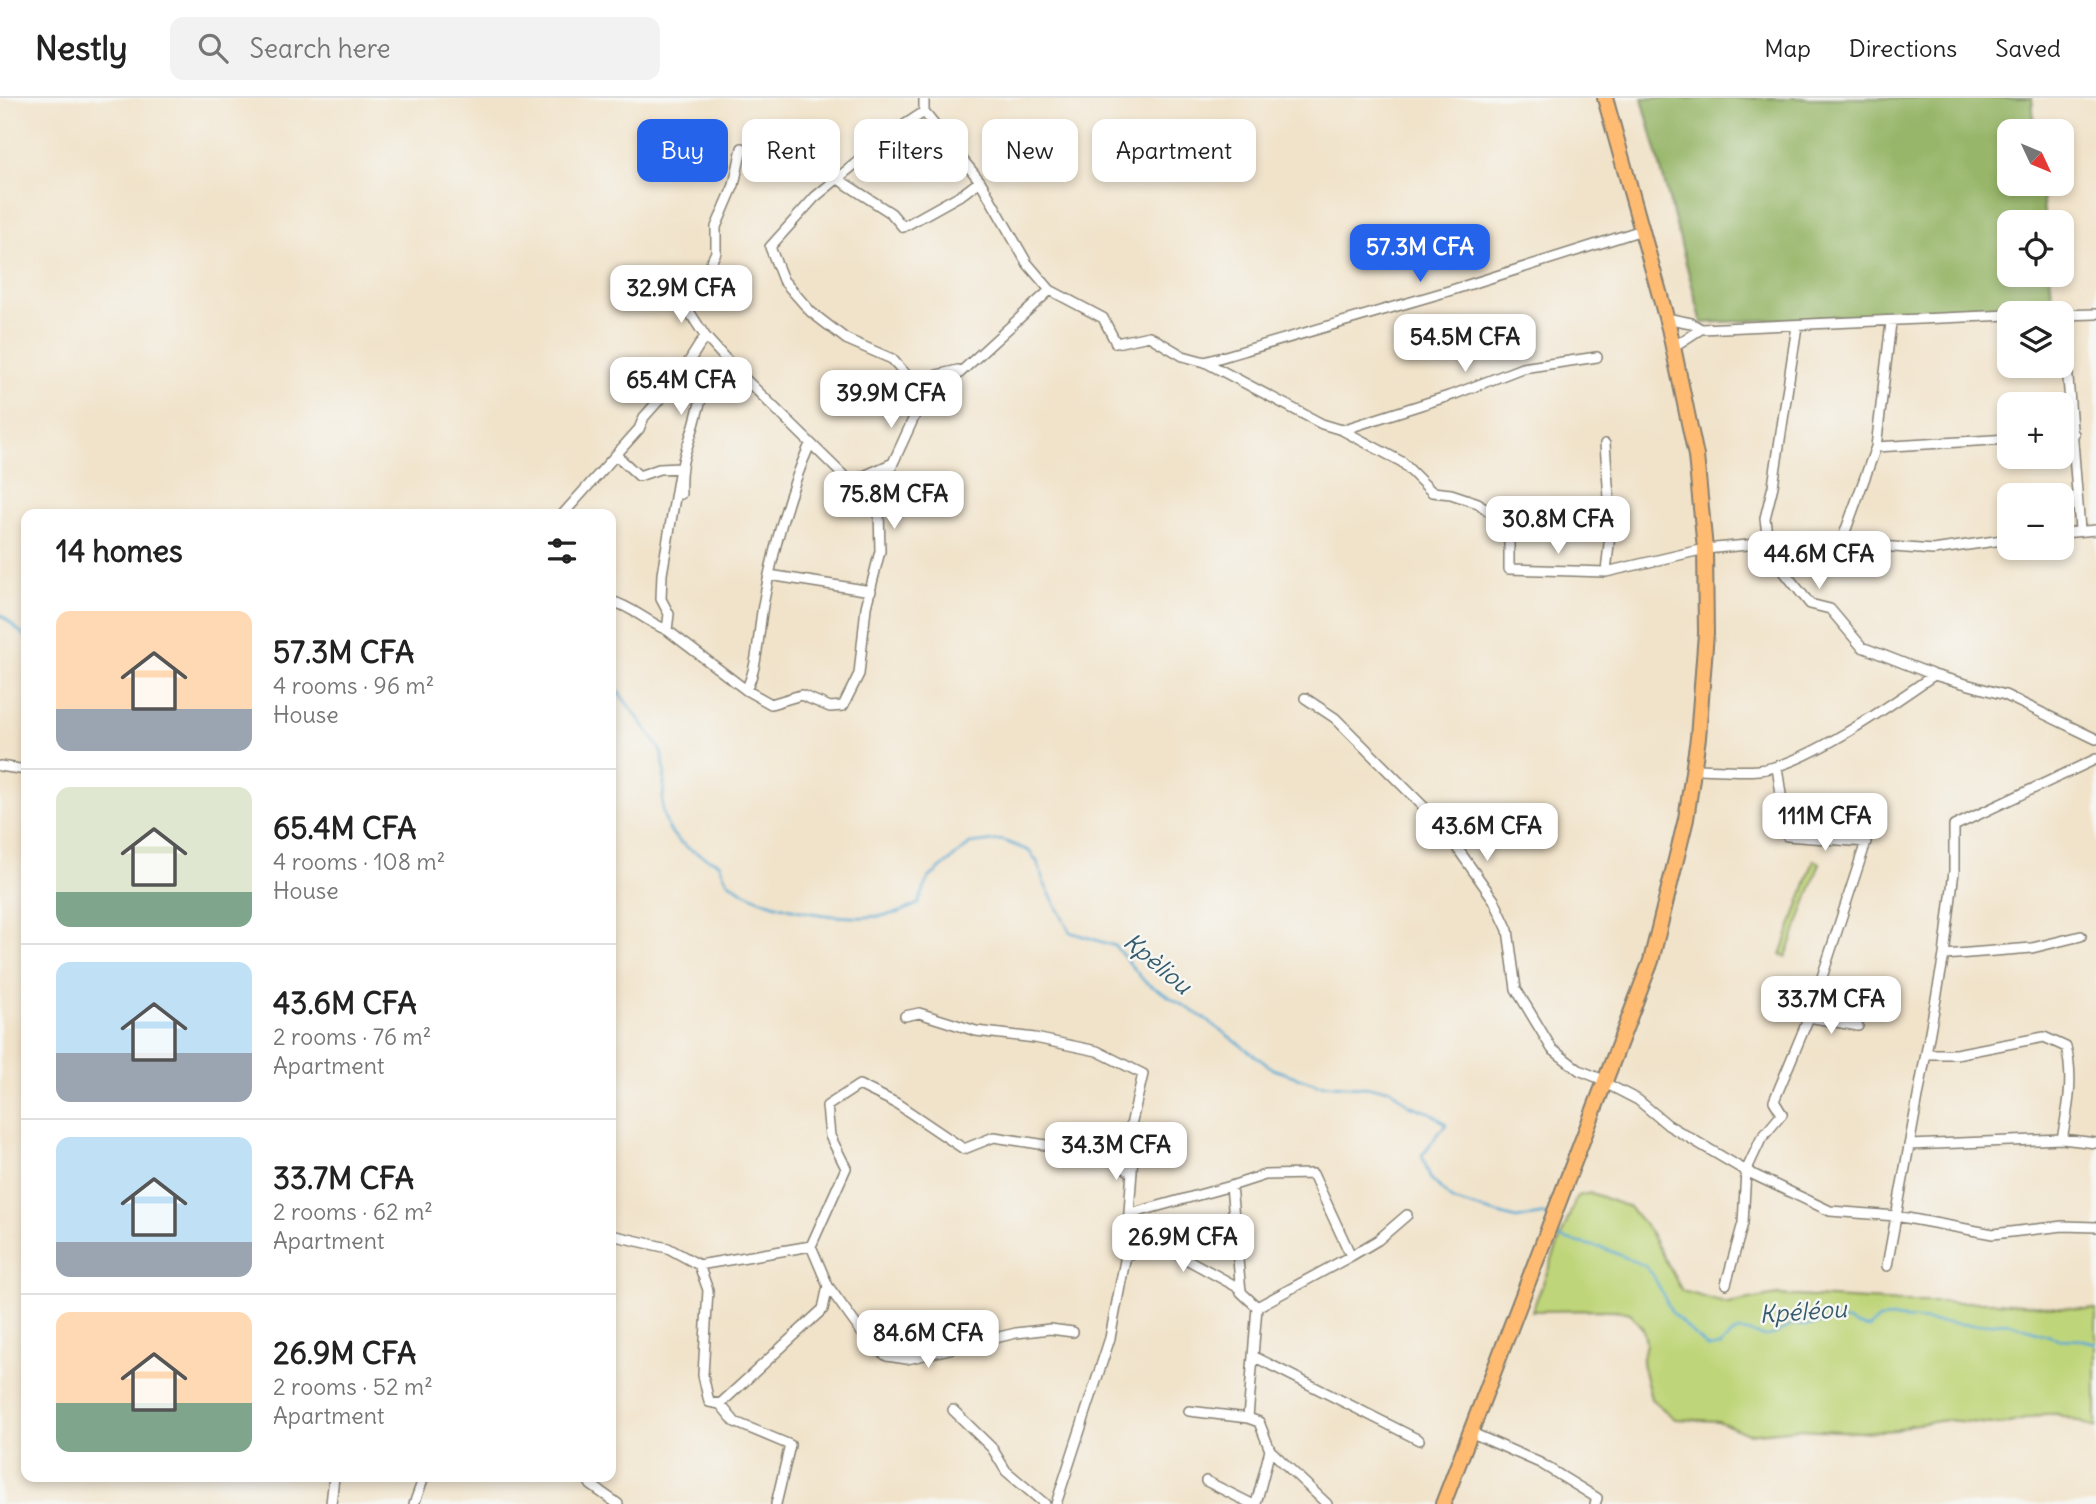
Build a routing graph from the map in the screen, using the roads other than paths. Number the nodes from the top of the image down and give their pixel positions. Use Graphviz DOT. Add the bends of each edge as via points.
graph roads {
  1 [pos="924,98"];
  2 [pos="1604,99"];
  3 [pos="924,112"];
  4 [pos="742,152"];
  5 [pos="840,177"];
  6 [pos="840,180"];
  7 [pos="980,181"];
  8 [pos="834,182"];
  9 [pos="1642,230"];
  10 [pos="1050,290"];
  11 [pos="2096,314"];
  12 [pos="2074,315"];
  13 [pos="1997,316"];
  14 [pos="1666,318"];
  15 [pos="1891,323"];
  16 [pos="1797,326"];
  17 [pos="1701,329"];
  18 [pos="705,336"];
  19 [pos="1673,347"];
  20 [pos="1597,357"];
  21 [pos="727,360"];
  22 [pos="1205,362"];
  23 [pos="960,369"];
  24 [pos="912,381"];
  25 [pos="916,413"];
  26 [pos="1342,430"];
  27 [pos="2074,434"];
  28 [pos="1997,440"];
  29 [pos="810,444"];
  30 [pos="1605,444"];
  31 [pos="1876,447"];
  32 [pos="616,455"];
  33 [pos="893,463"];
  34 [pos="680,468"];
  35 [pos="681,494"];
  36 [pos="567,509"];
  37 [pos="2080,530"];
  38 [pos="2096,530"];
  39 [pos="2074,531"];
  40 [pos="1997,541"];
  41 [pos="1768,543"];
  42 [pos="1780,543"];
  43 [pos="1841,543"];
  44 [pos="1705,549"];
  45 [pos="1606,572"];
  46 [pos="769,575"];
  47 [pos="871,591"];
  48 [pos="616,602"];
  49 [pos="667,630"];
  50 [pos="1934,675"];
  51 [pos="746,690"];
  52 [pos="1304,698"];
  53 [pos="2096,739"];
  54 [pos="2096,759"];
  55 [pos="0,766"];
  56 [pos="1777,766"];
  57 [pos="21,769"];
  58 [pos="1693,769"];
  59 [pos="2081,936"];
  60 [pos="1944,955"];
  61 [pos="905,1016"];
  62 [pos="1809,1017"];
  63 [pos="1858,1026"];
  64 [pos="1926,1054"];
  65 [pos="1606,1082"];
  66 [pos="2062,1139"];
  67 [pos="2096,1143"];
  68 [pos="1909,1145"];
  69 [pos="1746,1171"];
  70 [pos="1132,1173"];
  71 [pos="1231,1186"];
  72 [pos="1130,1214"];
  73 [pos="1407,1215"];
  74 [pos="1896,1216"];
  75 [pos="2096,1227"];
  76 [pos="616,1237"];
  77 [pos="811,1246"];
  78 [pos="1126,1255"];
  79 [pos="1351,1256"];
  80 [pos="699,1265"];
  81 [pos="1887,1266"];
  82 [pos="1726,1284"];
  83 [pos="828,1286"];
  84 [pos="1241,1289"];
  85 [pos="1257,1307"];
  86 [pos="1073,1332"];
  87 [pos="1253,1356"];
  88 [pos="720,1404"];
  89 [pos="953,1410"];
  90 [pos="1189,1411"];
  91 [pos="1248,1418"];
  92 [pos="1470,1432"];
  93 [pos="1419,1440"];
  94 [pos="1270,1450"];
  95 [pos="1206,1481"];
  96 [pos="333,1482"];
  97 [pos="422,1482"];
  98 [pos="588,1482"];
  99 [pos="331,1504"];
  100 [pos="414,1504"];
  101 [pos="618,1504"];
  102 [pos="776,1504"];
  103 [pos="1045,1504"];
  104 [pos="1056,1504"];
  105 [pos="1254,1504"];
  106 [pos="1327,1504"];
  107 [pos="1443,1504"];
  108 [pos="1595,1504"];
  1 -- 3 [label="street"];
  2 -- 9 [label="main road"];
  3 -- 5 [label="street"];
  3 -- 7 [label="street"];
  4 -- 18 [label="street" via="716,227 716,253 681,299"];
  6 -- 7 [label="street" via="891,213 903,227"];
  7 -- 10 [label="street" via="1027,263"];
  8 -- 24 [label="street" via="771,247 783,280 811,312 846,339 892,359"];
  9 -- 14 [label="main road"];
  9 -- 22 [label="street"];
  10 -- 22 [label="street" via="1103,318 1116,343 1149,336 1183,356"];
  10 -- 23 [label="street"];
  11 -- 12 [label="street"];
  13 -- 15 [label="street"];
  14 -- 17 [label="street"];
  14 -- 19 [label="main road"];
  15 -- 16 [label="street"];
  15 -- 31 [label="street"];
  16 -- 17 [label="street"];
  16 -- 41 [label="street" via="1765,518"];
  17 -- 19 [label="street"];
  18 -- 21 [label="street"];
  18 -- 32 [label="street"];
  19 -- 44 [label="main road" via="1696,456"];
  20 -- 26 [label="street" via="1522,368"];
  21 -- 29 [label="street"];
  21 -- 34 [label="street" via="714,370 699,399"];
  22 -- 26 [label="street" via="1322,424"];
  23 -- 24 [label="street"];
  23 -- 25 [label="street"];
  24 -- 25 [label="street"];
  25 -- 33 [label="street"];
  26 -- 45 [label="street" via="1402,462 1432,492 1462,497 1496,516 1509,527 1509,569"];
  27 -- 37 [label="street"];
  28 -- 31 [label="street"];
  29 -- 33 [label="street" via="850,482"];
  29 -- 46 [label="street" via="782,515"];
  30 -- 45 [label="street" via="1611,526"];
  31 -- 43 [label="street"];
  32 -- 34 [label="street" via="639,476"];
  32 -- 36 [label="street"];
  33 -- 47 [label="street" via="878,509 880,551"];
  34 -- 35 [label="street"];
  34 -- 49 [label="street" via="662,574"];
  37 -- 38 [label="street"];
  37 -- 39 [label="street"];
  40 -- 43 [label="street" via="1933,550"];
  41 -- 42 [label="street"];
  41 -- 44 [label="street"];
  42 -- 43 [label="street"];
  42 -- 50 [label="street" via="1785,573 1810,604 1830,609 1863,647"];
  44 -- 45 [label="street"];
  44 -- 58 [label="main road" via="1706,633"];
  46 -- 47 [label="street"];
  46 -- 51 [label="street" via="753,677"];
  47 -- 51 [label="street" via="859,674 843,706 830,707 802,695 771,704"];
  48 -- 49 [label="street"];
  49 -- 51 [label="street"];
  50 -- 53 [label="street" via="2005,695"];
  50 -- 56 [label="street" via="1847,733"];
  52 -- 65 [label="street" via="1335,718 1438,821 1494,900 1508,930 1516,989 1552,1049 1578,1070"];
  54 -- 60 [label="street" via="1954,826"];
  55 -- 57 [label="street"];
  56 -- 58 [label="street"];
  56 -- 62 [label="street" via="1787,836 1866,842"];
  58 -- 65 [label="main road" via="1680,849 1651,961"];
  59 -- 60 [label="street" via="2032,948"];
  60 -- 64 [label="street"];
  61 -- 70 [label="street" via="919,1013 976,1031 1097,1051 1143,1074 1131,1125"];
  62 -- 63 [label="street"];
  62 -- 69 [label="street" via="1774,1101 1782,1114 1760,1139"];
  64 -- 66 [label="street" via="1956,1054 2043,1038 2066,1047 2070,1090"];
  64 -- 68 [label="street"];
  65 -- 69 [label="street"];
  65 -- 92 [label="main road"];
  66 -- 67 [label="street"];
  66 -- 68 [label="street"];
  68 -- 74 [label="street"];
  69 -- 74 [label="street" via="1830,1211"];
  69 -- 82 [label="street" via="1743,1223"];
  70 -- 72 [label="street"];
  70 -- 77 [label="street" via="1104,1154 1008,1139 994,1138 964,1149 896,1103 859,1085 827,1106 830,1136 846,1168"];
  71 -- 72 [label="street"];
  71 -- 79 [label="street" via="1265,1175 1313,1174"];
  71 -- 84 [label="street"];
  72 -- 78 [label="street"];
  73 -- 79 [label="street"];
  74 -- 75 [label="street" via="1993,1234"];
  74 -- 81 [label="street"];
  76 -- 80 [label="street" via="668,1248"];
  77 -- 80 [label="street"];
  77 -- 83 [label="street"];
  78 -- 84 [label="street" via="1168,1249"];
  78 -- 104 [label="street" via="1110,1338"];
  79 -- 85 [label="street"];
  80 -- 88 [label="street" via="708,1290 703,1375 709,1402"];
  83 -- 86 [label="street" via="870,1344 887,1356 907,1359 1016,1333"];
  83 -- 88 [label="street" via="823,1309"];
  84 -- 85 [label="street"];
  85 -- 87 [label="street"];
  87 -- 91 [label="street"];
  87 -- 93 [label="street"];
  88 -- 102 [label="street" via="735,1422 790,1445"];
  89 -- 103 [label="street" via="992,1448 1006,1471"];
  90 -- 91 [label="street"];
  91 -- 94 [label="street" via="1259,1422"];
  92 -- 107 [label="main road"];
  92 -- 108 [label="street" via="1540,1463 1597,1497"];
  94 -- 105 [label="street"];
  94 -- 106 [label="street"];
  95 -- 105 [label="street"];
  96 -- 99 [label="street"];
  97 -- 100 [label="street"];
  98 -- 101 [label="street"];
}
